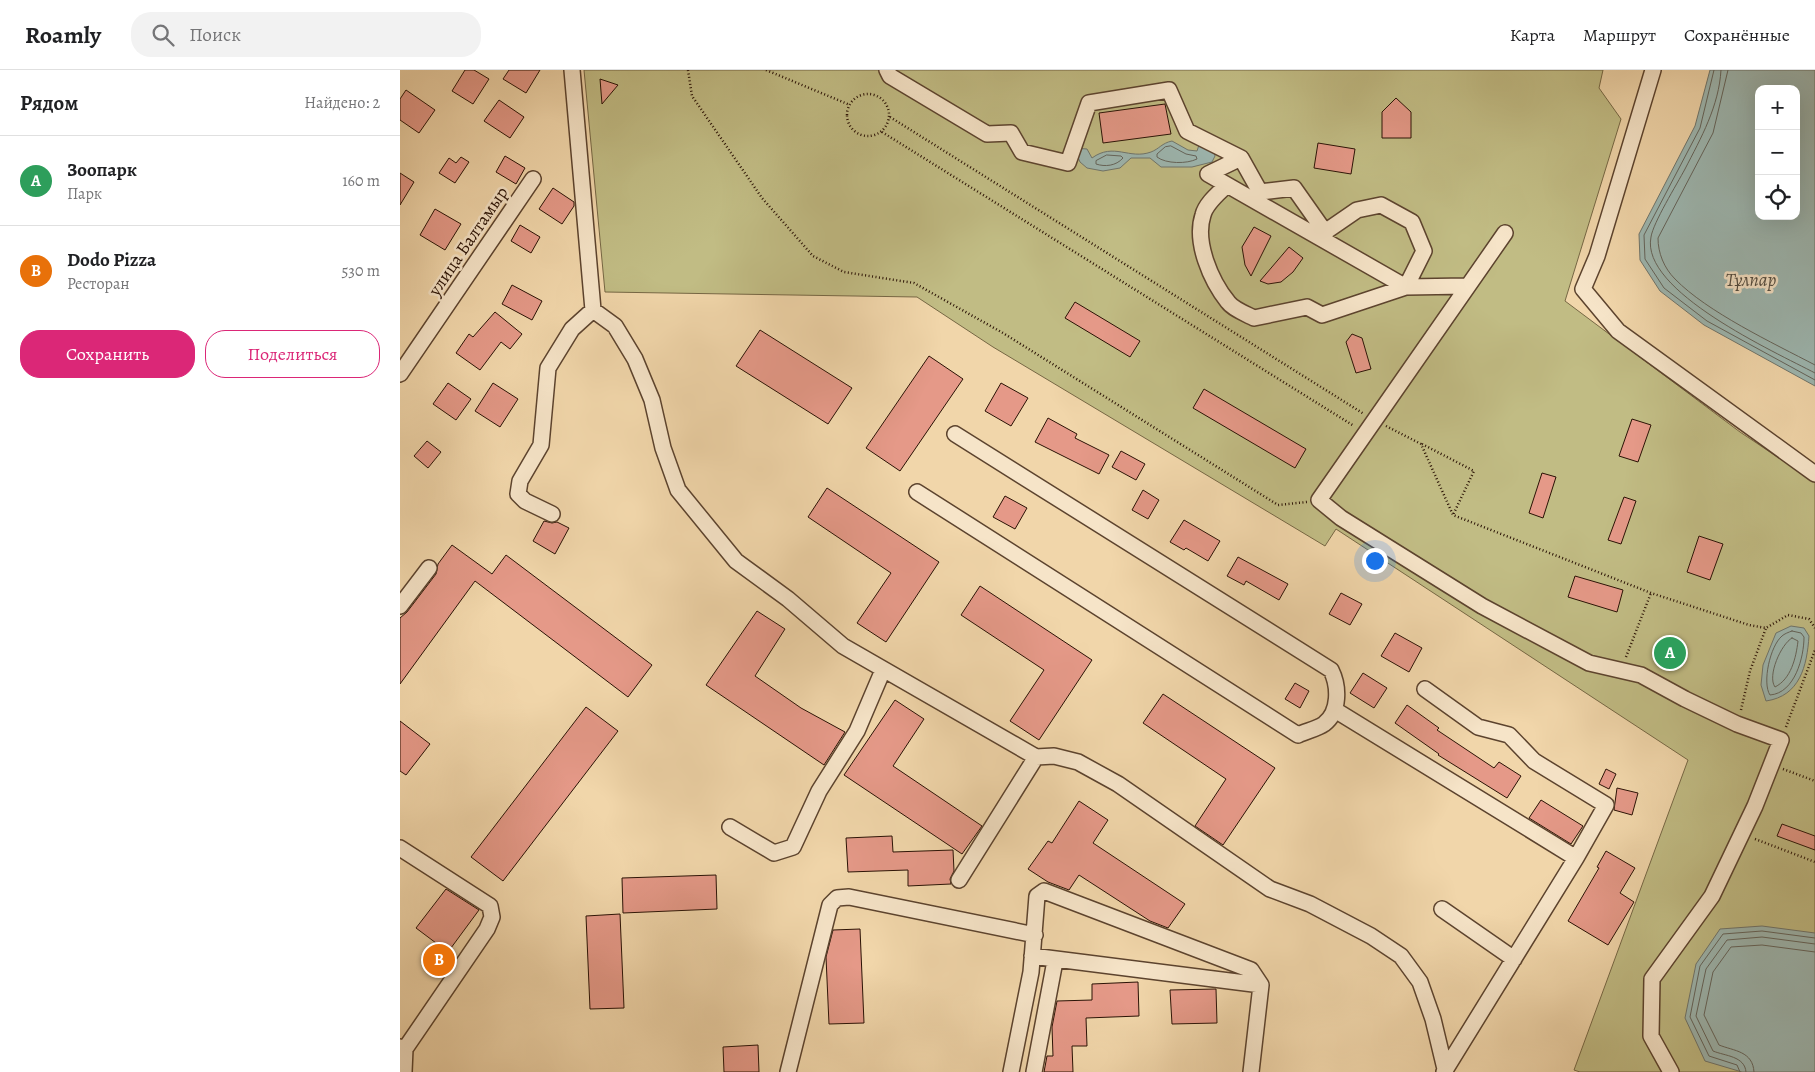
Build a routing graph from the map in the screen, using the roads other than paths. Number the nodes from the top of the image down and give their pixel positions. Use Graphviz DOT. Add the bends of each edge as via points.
graph roads {
  1 [pos="887,70"];
  2 [pos="1653,70"];
  3 [pos="569,72"];
  4 [pos="1241,158"];
  5 [pos="533,179"];
  6 [pos="1227,185"];
  7 [pos="1505,233"];
  8 [pos="1467,286"];
  9 [pos="1406,287"];
  10 [pos="593,310"];
  11 [pos="400,374"];
  12 [pos="955,434"];
  13 [pos="1815,474"];
  14 [pos="917,492"];
  15 [pos="552,514"];
  16 [pos="430,568"];
  17 [pos="400,606"];
  18 [pos="883,670"];
  19 [pos="1425,689"];
  20 [pos="1335,710"];
  21 [pos="1036,757"];
  22 [pos="730,827"];
  23 [pos="400,848"];
  24 [pos="1576,858"];
  25 [pos="959,880"];
  26 [pos="1442,909"];
  27 [pos="1035,935"];
  28 [pos="1032,956"];
  29 [pos="1514,959"];
  30 [pos="1054,960"];
  31 [pos="1261,985"];
  32 [pos="403,1048"];
  33 [pos="1444,1071"];
  34 [pos="404,1072"];
  35 [pos="788,1072"];
  36 [pos="1011,1072"];
  37 [pos="1034,1072"];
  38 [pos="1251,1072"];
  39 [pos="1671,1072"];
  1 -- 4 [label="street" via="890,76 987,134 1012,133 1022,152 1068,163 1089,103 1169,90 1187,130"];
  2 -- 13 [label="street" via="1597,256 1582,289 1618,331"];
  3 -- 10 [label="street"];
  4 -- 6 [label="street" via="1208,174"];
  4 -- 9 [label="street" via="1260,192 1294,188 1325,232 1357,210 1382,205 1412,222 1424,251"];
  5 -- 11 [label="street, улица Балтамыр"];
  6 -- 9 [label="street"];
  6 -- 9 [label="street" via="1203,214 1200,242 1212,275 1228,304 1254,318 1307,307 1322,315"];
  7 -- 8 [label="street"];
  8 -- 9 [label="street"];
  8 -- 39 [label="street" via="1319,500 1341,518 1482,606 1589,664 1642,675 1685,700 1780,740 1755,806 1712,896 1652,979 1651,1036"];
  10 -- 15 [label="street" via="572,330 548,368 541,446 520,481 518,494"];
  10 -- 18 [label="street" via="615,326 635,359 652,400 663,448 678,490 736,561 788,599 843,646"];
  12 -- 20 [label="street" via="1331,670 1337,683"];
  14 -- 20 [label="street" via="1298,735 1324,724"];
  16 -- 17 [label="street"];
  18 -- 21 [label="street"];
  18 -- 22 [label="street" via="858,730 819,791 793,847 774,853"];
  19 -- 24 [label="street" via="1478,727 1509,735 1534,761 1606,805"];
  20 -- 24 [label="street"];
  21 -- 25 [label="street"];
  21 -- 33 [label="street" via="1054,756 1078,762 1118,784 1270,889 1310,904 1371,936 1400,956 1420,982 1433,1019"];
  23 -- 32 [label="street" via="490,906 492,917 487,929"];
  24 -- 29 [label="street"];
  26 -- 29 [label="street"];
  27 -- 28 [label="street"];
  27 -- 31 [label="street" via="1037,896 1044,891 1251,970"];
  27 -- 35 [label="street" via="849,897 837,898 830,906"];
  28 -- 30 [label="street"];
  28 -- 36 [label="street"];
  29 -- 33 [label="street"];
  30 -- 31 [label="street"];
  30 -- 37 [label="street"];
  31 -- 38 [label="street"];
  32 -- 34 [label="street"];
}
